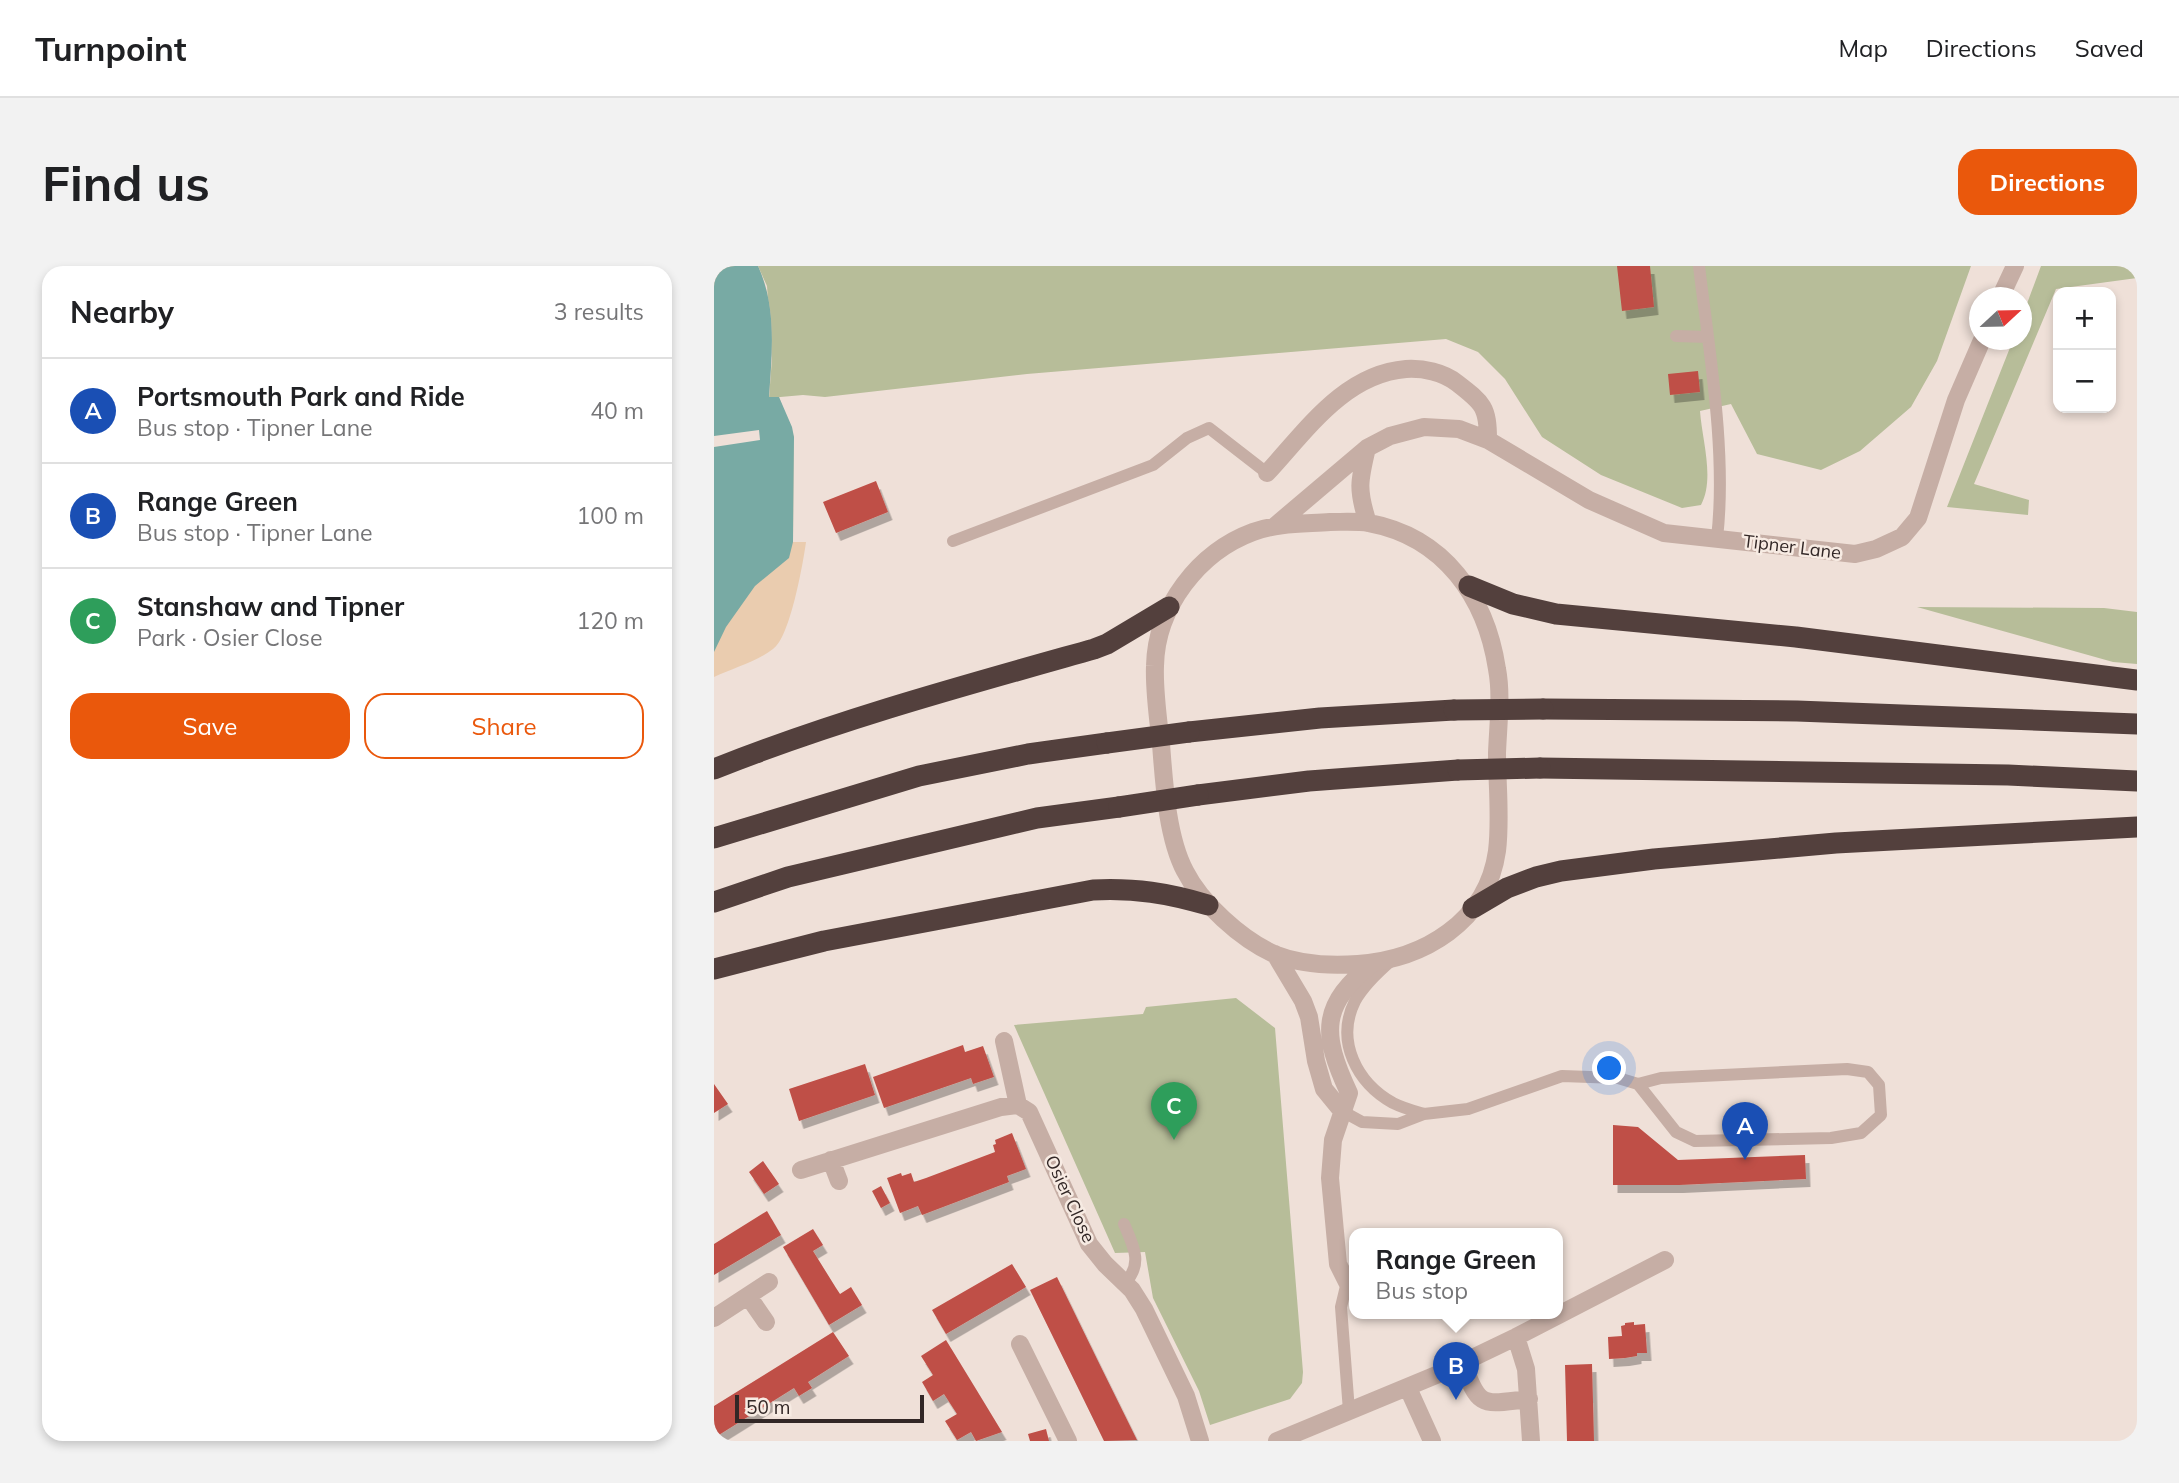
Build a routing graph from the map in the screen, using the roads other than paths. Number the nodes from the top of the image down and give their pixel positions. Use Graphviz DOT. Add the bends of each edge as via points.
graph roads {
  1 [pos="1699,266"];
  2 [pos="2015,266"];
  3 [pos="2005,287"];
  4 [pos="1675,336"];
  5 [pos="1708,337"];
  6 [pos="1978,350"];
  7 [pos="1488,440"];
  8 [pos="1367,448"];
  9 [pos="1267,473"];
  10 [pos="1368,523"];
  11 [pos="1275,526"];
  12 [pos="1717,538"];
  13 [pos="953,541"];
  14 [pos="1469,586"];
  15 [pos="1169,607"];
  16 [pos="2137,680"];
  17 [pos="2137,724"];
  18 [pos="714,769"];
  19 [pos="2137,780"];
  20 [pos="2137,827"];
  21 [pos="714,838"];
  22 [pos="714,902"];
  23 [pos="1208,905"];
  24 [pos="1473,908"];
  25 [pos="1275,954"];
  26 [pos="1383,961"];
  27 [pos="714,969"];
  28 [pos="1004,1041"];
  29 [pos="1638,1084"];
  30 [pos="1018,1105"];
  31 [pos="1342,1111"];
  32 [pos="1424,1114"];
  33 [pos="831,1160"];
  34 [pos="801,1170"];
  35 [pos="839,1181"];
  36 [pos="1124,1224"];
  37 [pos="1665,1260"];
  38 [pos="769,1282"];
  39 [pos="1347,1282"];
  40 [pos="1125,1283"];
  41 [pos="748,1296"];
  42 [pos="1563,1313"];
  43 [pos="714,1318"];
  44 [pos="1551,1319"];
  45 [pos="766,1322"];
  46 [pos="1516,1337"];
  47 [pos="1020,1344"];
  48 [pos="1463,1363"];
  49 [pos="1408,1388"];
  50 [pos="1529,1399"];
  51 [pos="1349,1411"];
  52 [pos="1068,1441"];
  53 [pos="1200,1441"];
  54 [pos="1277,1441"];
  55 [pos="1432,1441"];
  56 [pos="1531,1441"];
  1 -- 5 [label="lane"];
  2 -- 3 [label="street"];
  4 -- 5 [label="lane"];
  5 -- 12 [label="lane" via="1718,449"];
  6 -- 12 [label="street, Tipner Lane" via="1956,400 1918,518 1902,537 1855,554"];
  7 -- 8 [label="street, Tipner Lane" via="1459,429 1424,427"];
  7 -- 9 [label="street" via="1488,415 1476,397 1451,377 1421,368 1394,370 1362,381 1333,402"];
  7 -- 12 [label="street, Tipner Lane" via="1589,500 1664,533"];
  8 -- 10 [label="street" via="1359,483"];
  8 -- 11 [label="street, Tipner Lane"];
  9 -- 13 [label="lane" via="1209,428 1187,438 1153,465"];
  10 -- 11 [label="street"];
  10 -- 14 [label="street" via="1424,544"];
  11 -- 15 [label="street" via="1227,545 1197,568"];
  14 -- 16 [label="highway" via="1513,604 1556,614 1796,637"];
  14 -- 24 [label="street" via="1491,635 1498,672 1497,852"];
  15 -- 18 [label="highway" via="1094,649 787,740"];
  15 -- 23 [label="street" via="1155,665 1163,777 1184,870"];
  17 -- 21 [label="highway, bridge" via="1797,711 1543,709 1320,718 1028,754 919,776"];
  19 -- 22 [label="highway, bridge" via="1540,768 1309,781 1037,818 788,877"];
  20 -- 24 [label="highway" via="1836,843 1654,859 1536,877"];
  23 -- 25 [label="street"];
  23 -- 27 [label="highway" via="1154,891 1093,890 824,941"];
  24 -- 26 [label="street" via="1454,930 1423,948"];
  25 -- 26 [label="street" via="1307,962"];
  25 -- 31 [label="street" via="1309,1017 1324,1089"];
  26 -- 31 [label="street" via="1354,977 1330,1017 1329,1040 1349,1093"];
  26 -- 32 [label="lane" via="1355,1002 1348,1046 1355,1068 1372,1089 1395,1104"];
  28 -- 30 [label="street, Osier Close"];
  29 -- 29 [label="lane" via="1661,1078 1847,1069 1868,1072 1879,1085 1881,1115 1861,1133 1831,1138 1695,1141 1676,1132"];
  29 -- 32 [label="lane" via="1618,1078 1562,1076 1468,1109"];
  30 -- 33 [label="street"];
  30 -- 40 [label="street, Osier Close" via="1029,1112 1089,1244"];
  31 -- 32 [label="lane" via="1363,1122 1398,1124"];
  31 -- 39 [label="street" via="1333,1140 1330,1178 1338,1264"];
  33 -- 34 [label="street"];
  33 -- 35 [label="street"];
  36 -- 40 [label="lane" via="1137,1262"];
  37 -- 42 [label="street"];
  38 -- 41 [label="street"];
  39 -- 51 [label="lane" via="1341,1307"];
  40 -- 53 [label="street, Osier Close" via="1144,1309 1186,1396"];
  41 -- 43 [label="street"];
  41 -- 45 [label="street"];
  44 -- 46 [label="street"];
  46 -- 48 [label="street"];
  46 -- 50 [label="street"];
  47 -- 52 [label="street"];
  48 -- 49 [label="street"];
  48 -- 50 [label="street" via="1479,1399"];
  49 -- 51 [label="street"];
  49 -- 55 [label="street"];
  50 -- 56 [label="street"];
  51 -- 54 [label="street"];
}
